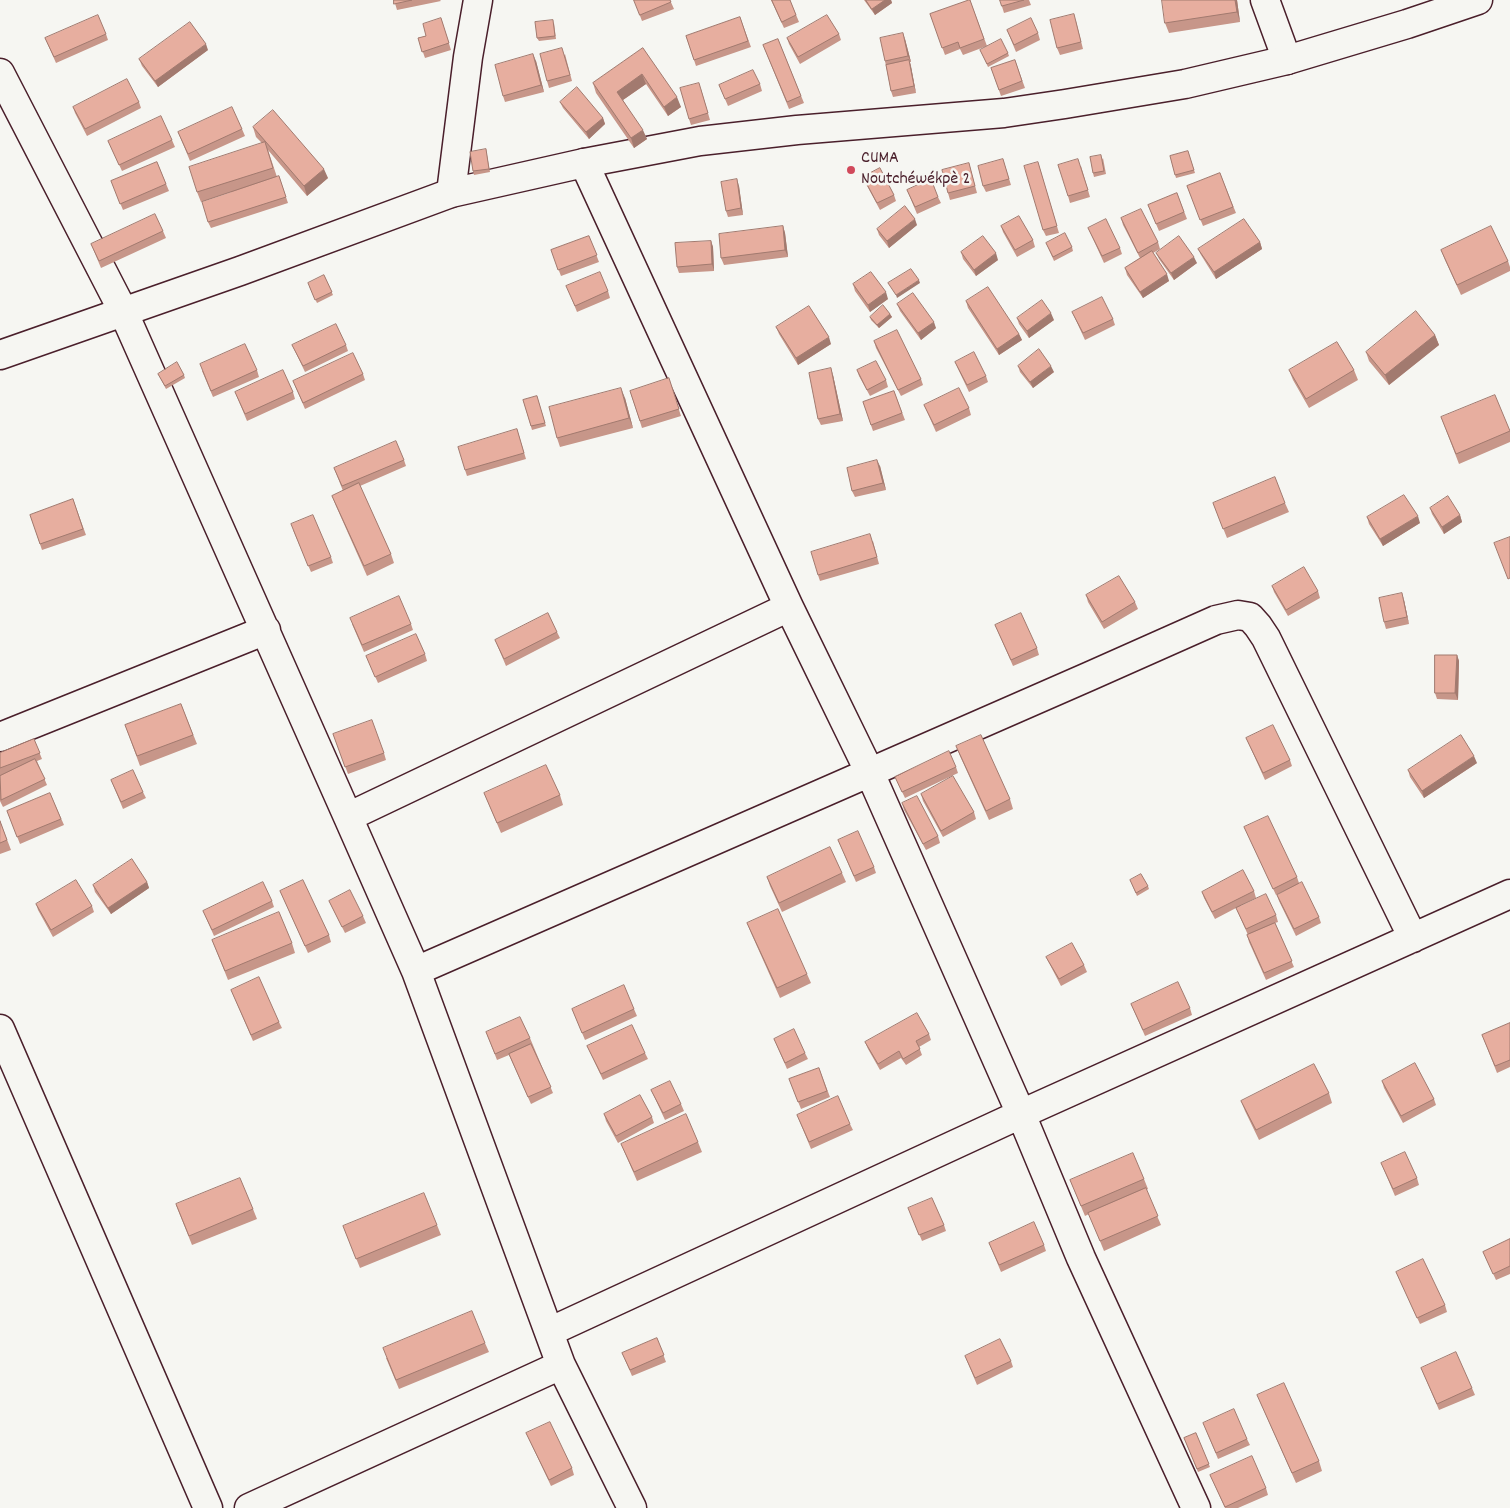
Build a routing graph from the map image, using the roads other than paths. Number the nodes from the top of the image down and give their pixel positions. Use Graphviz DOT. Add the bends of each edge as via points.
graph roads {
  1 [pos="478,0"];
  2 [pos="1265,0"];
  3 [pos="1478,0"];
  4 [pos="1287,60"];
  5 [pos="0,73"];
  6 [pos="584,163"];
  7 [pos="451,193"];
  8 [pos="123,312"];
  9 [pos="0,355"];
  10 [pos="790,607"];
  11 [pos="266,630"];
  12 [pos="0,737"];
  13 [pos="870,773"];
  14 [pos="348,817"];
  15 [pos="1510,894"];
  16 [pos="1413,938"];
  17 [pos="416,971"];
  18 [pos="0,1029"];
  19 [pos="1021,1114"];
  20 [pos="549,1332"];
  21 [pos="561,1365"];
  22 [pos="208,1508"];
  23 [pos="249,1508"];
  24 [pos="632,1508"];
  25 [pos="1196,1508"];
  1 -- 7 [label="street"];
  2 -- 4 [label="street"];
  3 -- 4 [label="street"];
  4 -- 6 [label="street" via="1185,84 1004,113 700,141"];
  5 -- 8 [label="street"];
  6 -- 7 [label="street"];
  6 -- 10 [label="street"];
  7 -- 8 [label="street"];
  8 -- 9 [label="street"];
  8 -- 11 [label="street"];
  10 -- 13 [label="street"];
  10 -- 14 [label="street"];
  11 -- 12 [label="street"];
  11 -- 14 [label="street"];
  13 -- 16 [label="street" via="1216,620 1238,615 1250,617 1266,638"];
  13 -- 17 [label="street"];
  13 -- 19 [label="street"];
  14 -- 17 [label="street"];
  15 -- 16 [label="street"];
  16 -- 19 [label="street"];
  17 -- 20 [label="street"];
  18 -- 22 [label="street"];
  19 -- 20 [label="street"];
  19 -- 25 [label="street" via="1081,1258"];
  20 -- 21 [label="street"];
  21 -- 23 [label="street"];
  21 -- 24 [label="street"];
}
